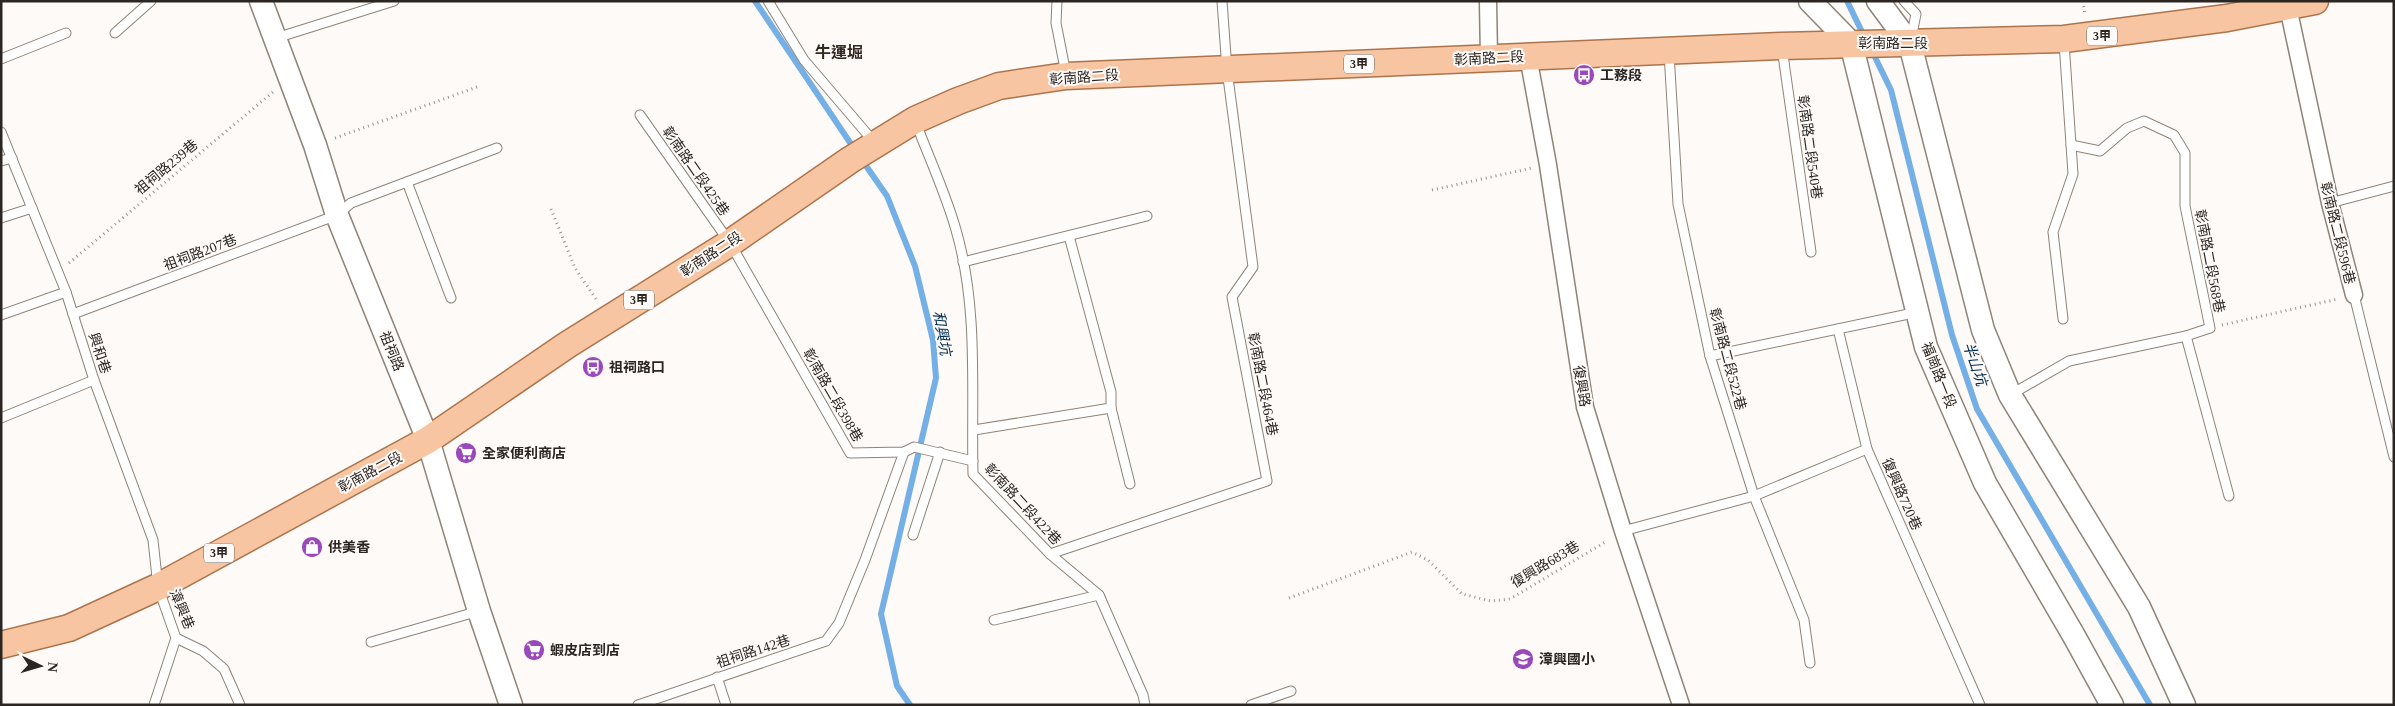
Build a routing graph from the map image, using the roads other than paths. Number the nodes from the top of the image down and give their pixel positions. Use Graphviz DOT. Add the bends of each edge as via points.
graph roads {
  1 [pos="151,1"];
  2 [pos="261,1"];
  3 [pos="394,1"];
  4 [pos="768,1"];
  5 [pos="1056,1"];
  6 [pos="1222,1"];
  7 [pos="1488,1"];
  8 [pos="1810,1"];
  9 [pos="1878,1"];
  10 [pos="1904,1"];
  11 [pos="2315,1"];
  12 [pos="2288,7"];
  13 [pos="66,33"];
  14 [pos="115,33"];
  15 [pos="274,39"];
  16 [pos="2064,40"];
  17 [pos="1879,43"];
  18 [pos="1781,46"];
  19 [pos="1668,50"];
  20 [pos="1528,56"];
  21 [pos="1489,58"];
  22 [pos="1,59"];
  23 [pos="1226,70"];
  24 [pos="1066,76"];
  25 [pos="640,115"];
  26 [pos="915,120"];
  27 [pos="1,132"];
  28 [pos="2071,145"];
  29 [pos="497,148"];
  30 [pos="864,151"];
  31 [pos="12,158"];
  32 [pos="1,162"];
  33 [pos="407,182"];
  34 [pos="2394,186"];
  35 [pos="2330,203"];
  36 [pos="32,208"];
  37 [pos="337,215"];
  38 [pos="1147,216"];
  39 [pos="1,218"];
  40 [pos="1068,236"];
  41 [pos="730,243"];
  42 [pos="1811,252"];
  43 [pos="963,262"];
  44 [pos="66,292"];
  45 [pos="2354,295"];
  46 [pos="451,298"];
  47 [pos="1918,312"];
  48 [pos="73,314"];
  49 [pos="1,315"];
  50 [pos="2063,319"];
  51 [pos="1838,329"];
  52 [pos="2186,336"];
  53 [pos="1710,356"];
  54 [pos="94,380"];
  55 [pos="2010,395"];
  56 [pos="1111,408"];
  57 [pos="1,418"];
  58 [pos="974,430"];
  59 [pos="428,440"];
  60 [pos="2392,446"];
  61 [pos="1868,449"];
  62 [pos="904,452"];
  63 [pos="940,452"];
  64 [pos="2394,457"];
  65 [pos="973,462"];
  66 [pos="1130,484"];
  67 [pos="1754,496"];
  68 [pos="2229,496"];
  69 [pos="1623,531"];
  70 [pos="913,535"];
  71 [pos="1050,554"];
  72 [pos="158,587"];
  73 [pos="1099,595"];
  74 [pos="479,610"];
  75 [pos="994,620"];
  76 [pos="176,638"];
  77 [pos="371,642"];
  78 [pos="1,645"];
  79 [pos="1810,663"];
  80 [pos="717,677"];
  81 [pos="1291,692"];
  82 [pos="154,705"];
  83 [pos="240,705"];
  84 [pos="511,705"];
  85 [pos="638,705"];
  86 [pos="726,705"];
  87 [pos="1145,705"];
  88 [pos="1251,705"];
  89 [pos="1682,705"];
  90 [pos="1980,705"];
  91 [pos="2112,705"];
  92 [pos="2184,705"];
  1 -- 14 [label="lane"];
  2 -- 15 [label="street, 祖祠路"];
  3 -- 15 [label="lane"];
  4 -- 30 [label="lane"];
  5 -- 24 [label="lane" via="1056,23"];
  6 -- 23 [label="lane"];
  7 -- 21 [label="street"];
  8 -- 17 [label="street, 福崗路一段"];
  9 -- 17 [label="street, 福崗路一段"];
  10 -- 17 [label="lane" via="1916,14"];
  11 -- 12 [label="main road, 彰南路二段 / 3甲"];
  12 -- 16 [label="main road, 彰南路二段 / 3甲"];
  12 -- 35 [label="street, 彰南路二段596巷"];
  13 -- 22 [label="lane"];
  15 -- 37 [label="street, 祖祠路" via="315,145"];
  16 -- 17 [label="main road, 彰南路二段 / 3甲"];
  16 -- 28 [label="lane"];
  17 -- 18 [label="main road, 彰南路二段 / 3甲"];
  17 -- 47 [label="street, 福崗路一段"];
  17 -- 55 [label="street, 福崗路一段"];
  18 -- 19 [label="main road, 彰南路二段 / 3甲"];
  18 -- 42 [label="lane, 彰南路二段540巷"];
  19 -- 20 [label="main road, 彰南路二段 / 3甲"];
  19 -- 53 [label="lane, 彰南路二段522巷" via="1678,204"];
  20 -- 21 [label="main road, 彰南路二段 / 3甲"];
  20 -- 69 [label="street, 復興路" via="1548,165 1584,407"];
  21 -- 23 [label="main road, 彰南路二段 / 3甲"];
  23 -- 24 [label="main road, 彰南路二段 / 3甲"];
  23 -- 71 [label="lane, 彰南路二段464巷" via="1252,266 1232,297 1267,481"];
  24 -- 26 [label="main road, 彰南路二段 / 3甲" via="1000,86"];
  25 -- 41 [label="lane, 彰南路二段425巷"];
  26 -- 30 [label="main road, 彰南路二段 / 3甲"];
  26 -- 43 [label="lane, 彰南路二段422巷" via="956,230"];
  27 -- 31 [label="lane, 興和巷"];
  28 -- 50 [label="lane" via="2072,174 2053,232"];
  28 -- 52 [label="lane, 彰南路二段568巷" via="2100,151 2127,128 2144,121 2174,135 2185,153 2185,206 2210,328"];
  29 -- 33 [label="lane, 祖祠路207巷"];
  30 -- 41 [label="main road, 彰南路二段 / 3甲"];
  31 -- 32 [label="lane"];
  31 -- 36 [label="lane, 興和巷"];
  33 -- 37 [label="lane, 祖祠路207巷" via="351,203"];
  33 -- 46 [label="lane"];
  34 -- 35 [label="lane"];
  35 -- 45 [label="street, 彰南路二段596巷"];
  36 -- 39 [label="lane"];
  36 -- 44 [label="lane, 興和巷"];
  37 -- 48 [label="lane, 祖祠路207巷"];
  37 -- 59 [label="street, 祖祠路"];
  38 -- 40 [label="lane"];
  40 -- 43 [label="lane"];
  40 -- 56 [label="lane" via="1111,392"];
  41 -- 59 [label="main road, 彰南路二段 / 3甲"];
  41 -- 62 [label="lane, 彰南路二段398巷" via="850,453"];
  43 -- 58 [label="lane, 彰南路二段422巷" via="974,355"];
  44 -- 48 [label="lane, 興和巷"];
  44 -- 49 [label="lane"];
  45 -- 60 [label="lane, 彰南路二段596巷"];
  47 -- 51 [label="lane"];
  47 -- 91 [label="street, 福崗路一段" via="1926,347 1985,483"];
  48 -- 54 [label="lane, 興和巷"];
  51 -- 53 [label="lane"];
  51 -- 61 [label="lane"];
  52 -- 55 [label="lane, 彰南路二段568巷" via="2069,361"];
  52 -- 68 [label="lane"];
  53 -- 67 [label="lane, 彰南路二段522巷"];
  54 -- 57 [label="lane"];
  54 -- 72 [label="lane, 興和巷" via="152,540"];
  55 -- 92 [label="street, 福崗路一段" via="2139,607"];
  56 -- 58 [label="lane"];
  56 -- 66 [label="lane"];
  58 -- 65 [label="lane, 彰南路二段422巷"];
  59 -- 72 [label="main road, 彰南路二段 / 3甲"];
  59 -- 74 [label="street, 祖祠路"];
  60 -- 64 [label="lane, 彰南路二段596巷"];
  61 -- 67 [label="lane, 復興路720巷"];
  61 -- 90 [label="lane, 復興路720巷"];
  62 -- 63 [label="lane, 彰南路二段398巷" via="914,447"];
  62 -- 80 [label="lane, 祖祠路142巷" via="839,623 826,641"];
  63 -- 65 [label="lane, 彰南路二段398巷"];
  63 -- 70 [label="lane"];
  65 -- 71 [label="lane, 彰南路二段422巷" via="973,474"];
  67 -- 69 [label="lane, 復興路720巷"];
  67 -- 79 [label="lane, 彰南路二段522巷" via="1804,620"];
  69 -- 89 [label="street, 復興路"];
  71 -- 73 [label="lane, 彰南路二段422巷"];
  72 -- 76 [label="lane, 漳興巷"];
  72 -- 78 [label="main road, 彰南路二段 / 3甲" via="69,628"];
  73 -- 75 [label="lane"];
  73 -- 87 [label="lane, 彰南路二段422巷"];
  74 -- 77 [label="lane"];
  74 -- 84 [label="street, 祖祠路"];
  76 -- 82 [label="lane"];
  76 -- 83 [label="lane, 漳興巷" via="203,651 224,669"];
  80 -- 85 [label="lane, 祖祠路142巷"];
  80 -- 86 [label="lane"];
  81 -- 88 [label="lane"];
}
